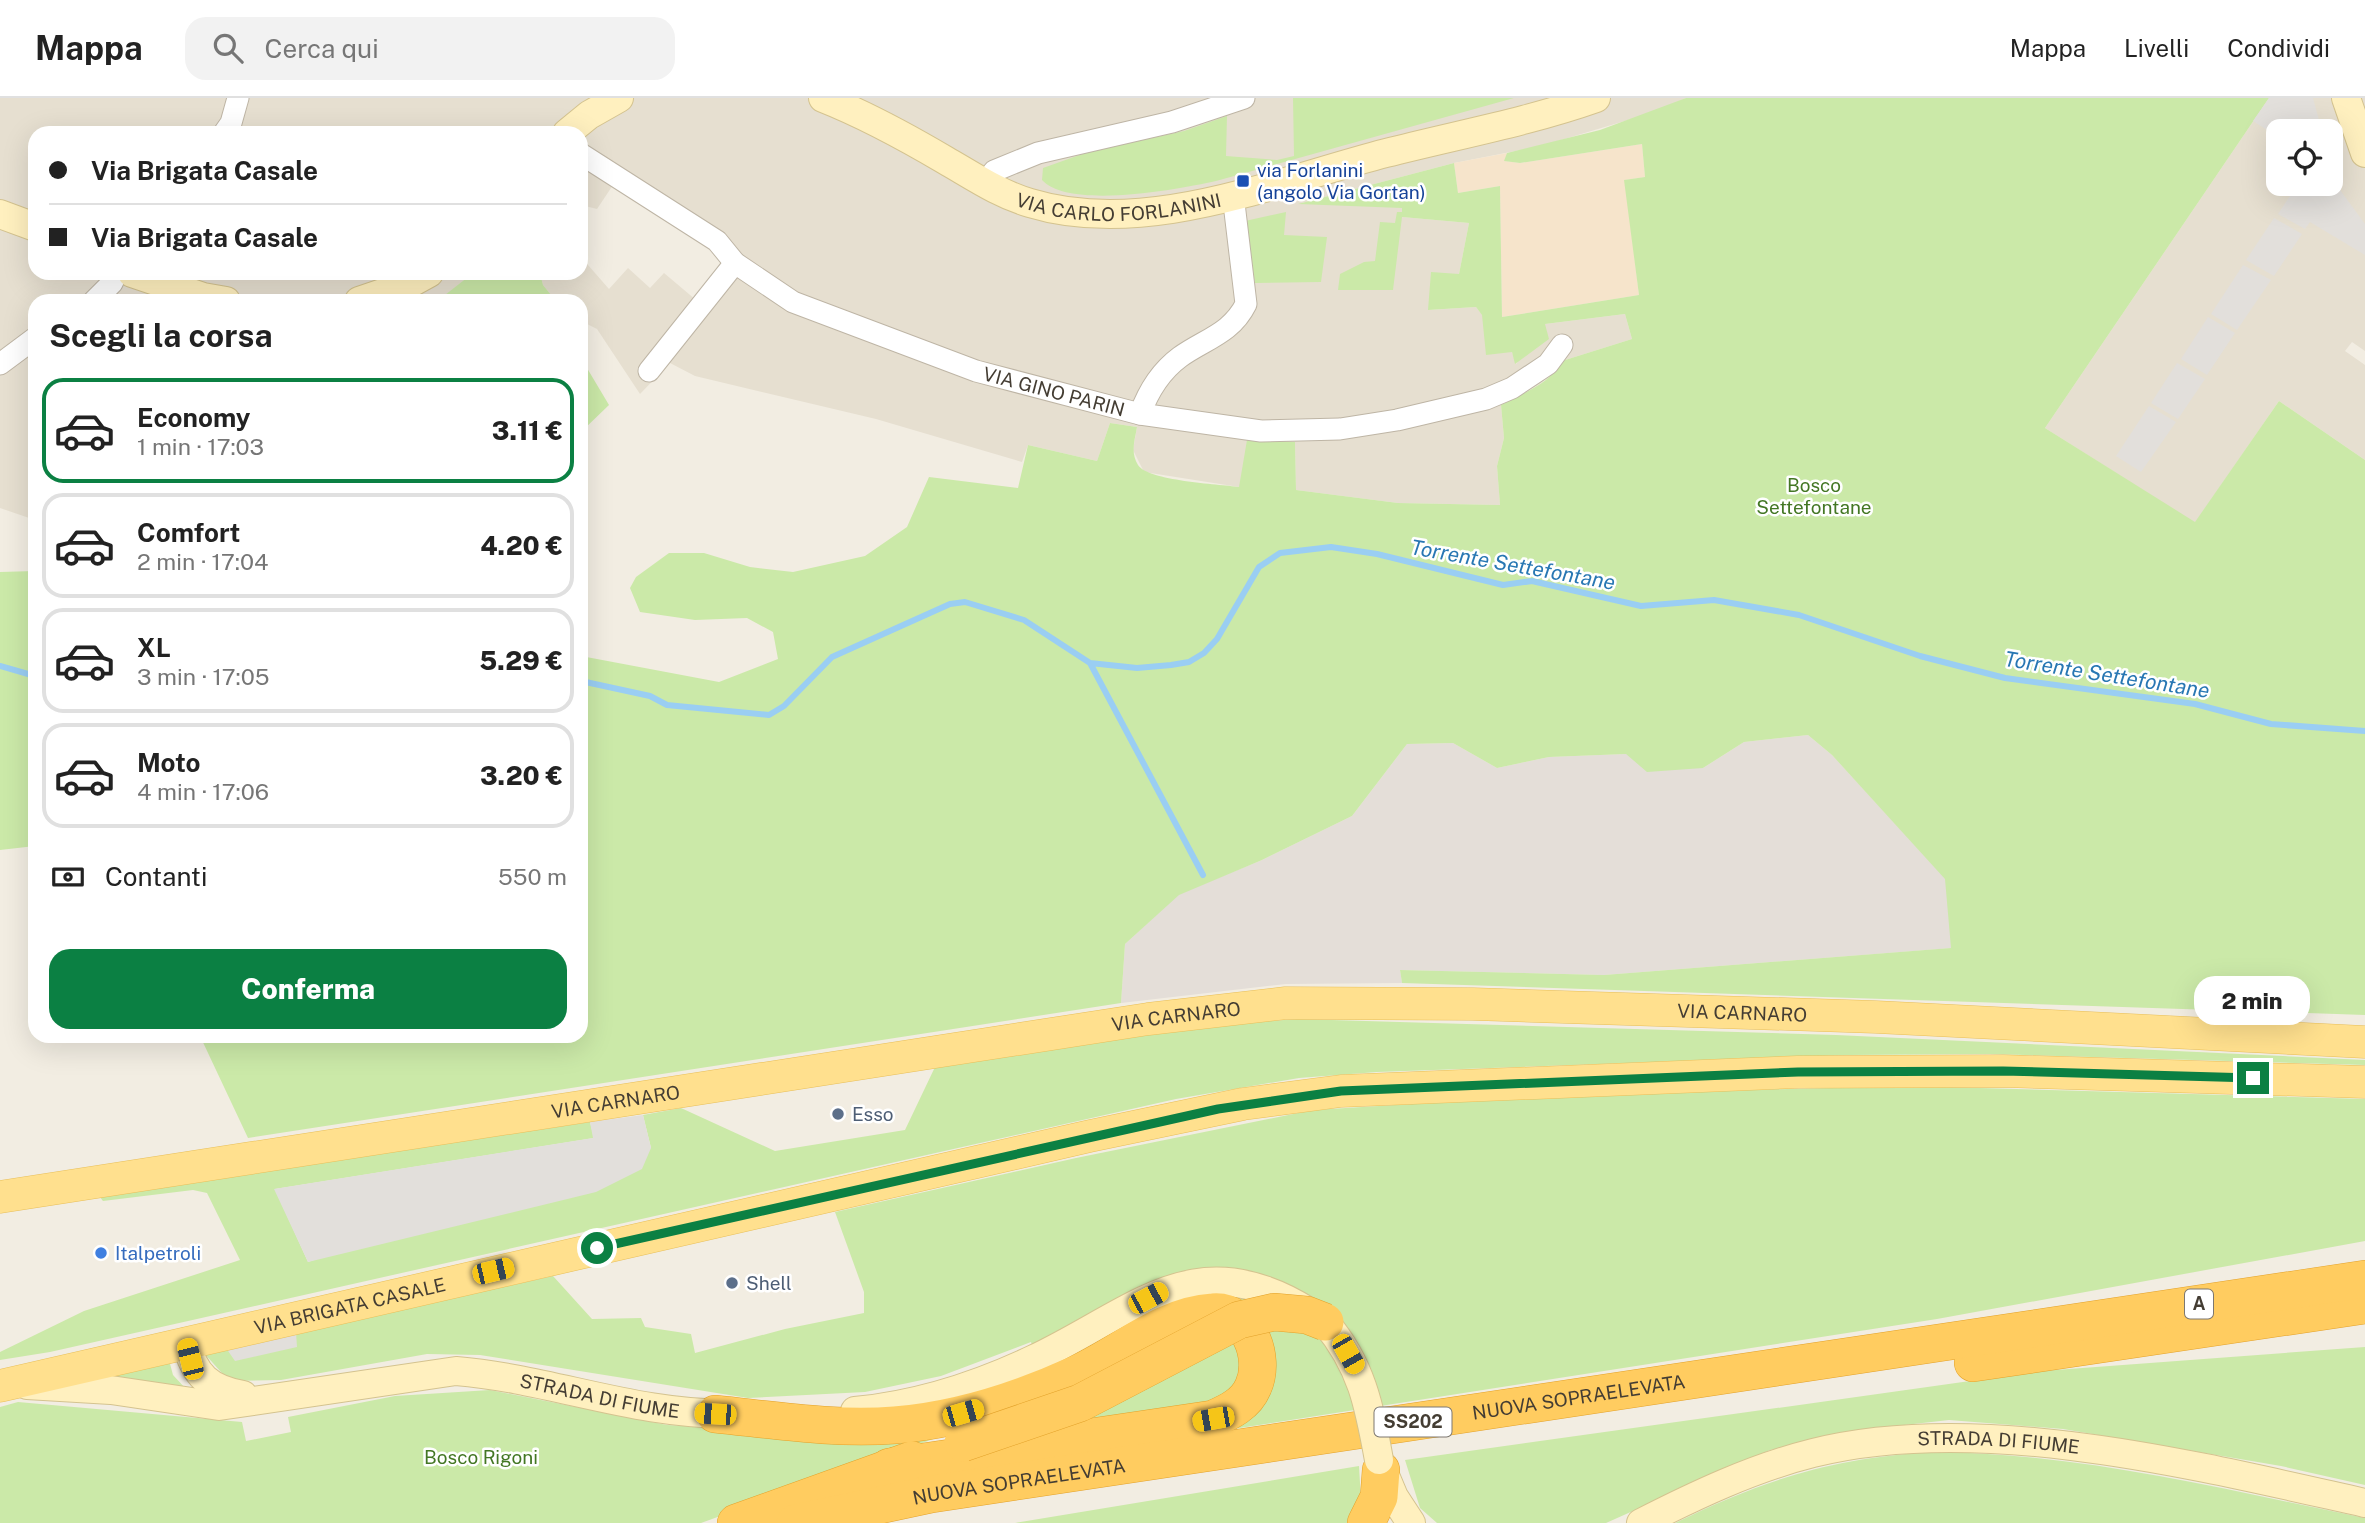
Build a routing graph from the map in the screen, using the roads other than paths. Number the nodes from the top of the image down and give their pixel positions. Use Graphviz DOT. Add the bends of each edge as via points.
graph roads {
  1 [pos="238,98"];
  2 [pos="619,98"];
  3 [pos="823,98"];
  4 [pos="1244,98"];
  5 [pos="1596,98"];
  6 [pos="2346,98"];
  7 [pos="230,126"];
  8 [pos="576,126"];
  9 [pos="2365,153"];
  10 [pos="588,158"];
  11 [pos="985,184"];
  12 [pos="1233,195"];
  13 [pos="0,214"];
  14 [pos="28,224"];
  15 [pos="735,263"];
  16 [pos="114,280"];
  17 [pos="153,280"];
  18 [pos="417,280"];
  19 [pos="101,294"];
  20 [pos="194,294"];
  21 [pos="380,294"];
  22 [pos="28,343"];
  23 [pos="1562,345"];
  24 [pos="0,364"];
  25 [pos="649,371"];
  26 [pos="1140,414"];
  27 [pos="2365,1042"];
  28 [pos="2365,1082"];
  29 [pos="0,1197"];
  30 [pos="2365,1262"];
  31 [pos="2365,1279"];
  32 [pos="2365,1305"];
  33 [pos="1325,1322"];
  34 [pos="2365,1324"];
  35 [pos="186,1342"];
  36 [pos="2034,1342"];
  37 [pos="2,1384"];
  38 [pos="270,1399"];
  39 [pos="715,1414"];
  40 [pos="1380,1465"];
  41 [pos="890,1467"];
  42 [pos="2365,1503"];
  43 [pos="736,1523"];
  44 [pos="795,1523"];
  45 [pos="913,1523"];
  46 [pos="1366,1523"];
  47 [pos="1411,1523"];
  48 [pos="1641,1523"];
  1 -- 7 [label="street"];
  2 -- 8 [label="main road"];
  3 -- 11 [label="main road, VIA CARLO FORLANINI" via="872,120"];
  4 -- 11 [label="street" via="1172,122 1038,153 994,171"];
  5 -- 12 [label="main road, VIA CARLO FORLANINI"];
  6 -- 9 [label="main road"];
  10 -- 15 [label="street, VIA GINO PARIN" via="717,241"];
  11 -- 12 [label="main road, VIA CARLO FORLANINI" via="1046,207 1121,216"];
  12 -- 26 [label="street" via="1245,304 1226,331 1171,366 1146,397"];
  13 -- 14 [label="main road"];
  15 -- 25 [label="street"];
  15 -- 26 [label="street, VIA GINO PARIN" via="793,302 908,347 976,371"];
  16 -- 19 [label="street"];
  17 -- 20 [label="main road"];
  18 -- 21 [label="main road"];
  22 -- 24 [label="street"];
  23 -- 26 [label="street, VIA GINO PARIN" via="1548,364 1512,388 1486,399 1397,420 1340,429 1262,430"];
  27 -- 29 [label="main road, VIA CARNARO" via="1674,1009 1286,1003 1148,1019"];
  28 -- 35 [label="main road, VIA BRIGATA CASALE" via="2003,1071 1798,1072 1341,1091 1244,1104 1103,1133"];
  30 -- 36 [label="highway"];
  31 -- 36 [label="highway, A"];
  32 -- 36 [label="highway, A"];
  33 -- 39 [label="main road, STRADA DI FIUME, bridge" via="1292,1300 1260,1287 1189,1282 1161,1291 1036,1358 955,1391 887,1408"];
  33 -- 40 [label="main road, STRADA DI FIUME, bridge" via="1365,1387"];
  33 -- 41 [label="highway, bridge" via="1274,1312 1246,1318 1080,1404"];
  34 -- 36 [label="highway"];
  35 -- 37 [label="main road, VIA BRIGATA CASALE"];
  35 -- 38 [label="main road" via="195,1371 207,1383 223,1392"];
  36 -- 44 [label="highway, NUOVA SOPRAELEVATA / SS202" via="972,1488"];
  36 -- 45 [label="highway, NUOVA SOPRAELEVATA / SS202" via="1849,1380"];
  37 -- 38 [label="main road, STRADA DI FIUME" via="111,1390 219,1406"];
  38 -- 39 [label="main road, STRADA DI FIUME" via="456,1371 630,1406"];
  39 -- 41 [label="highway" via="895,1425 963,1413 1075,1375 1171,1321 1214,1312 1229,1312 1239,1319 1256,1353 1257,1370 1249,1394 1213,1419"];
  40 -- 46 [label="highway" via="1379,1497"];
  40 -- 47 [label="main road, STRADA DI FIUME"];
  41 -- 43 [label="highway"];
  42 -- 48 [label="main road, STRADA DI FIUME" via="2127,1454 2023,1442 1937,1440 1814,1453 1740,1477"];
}
